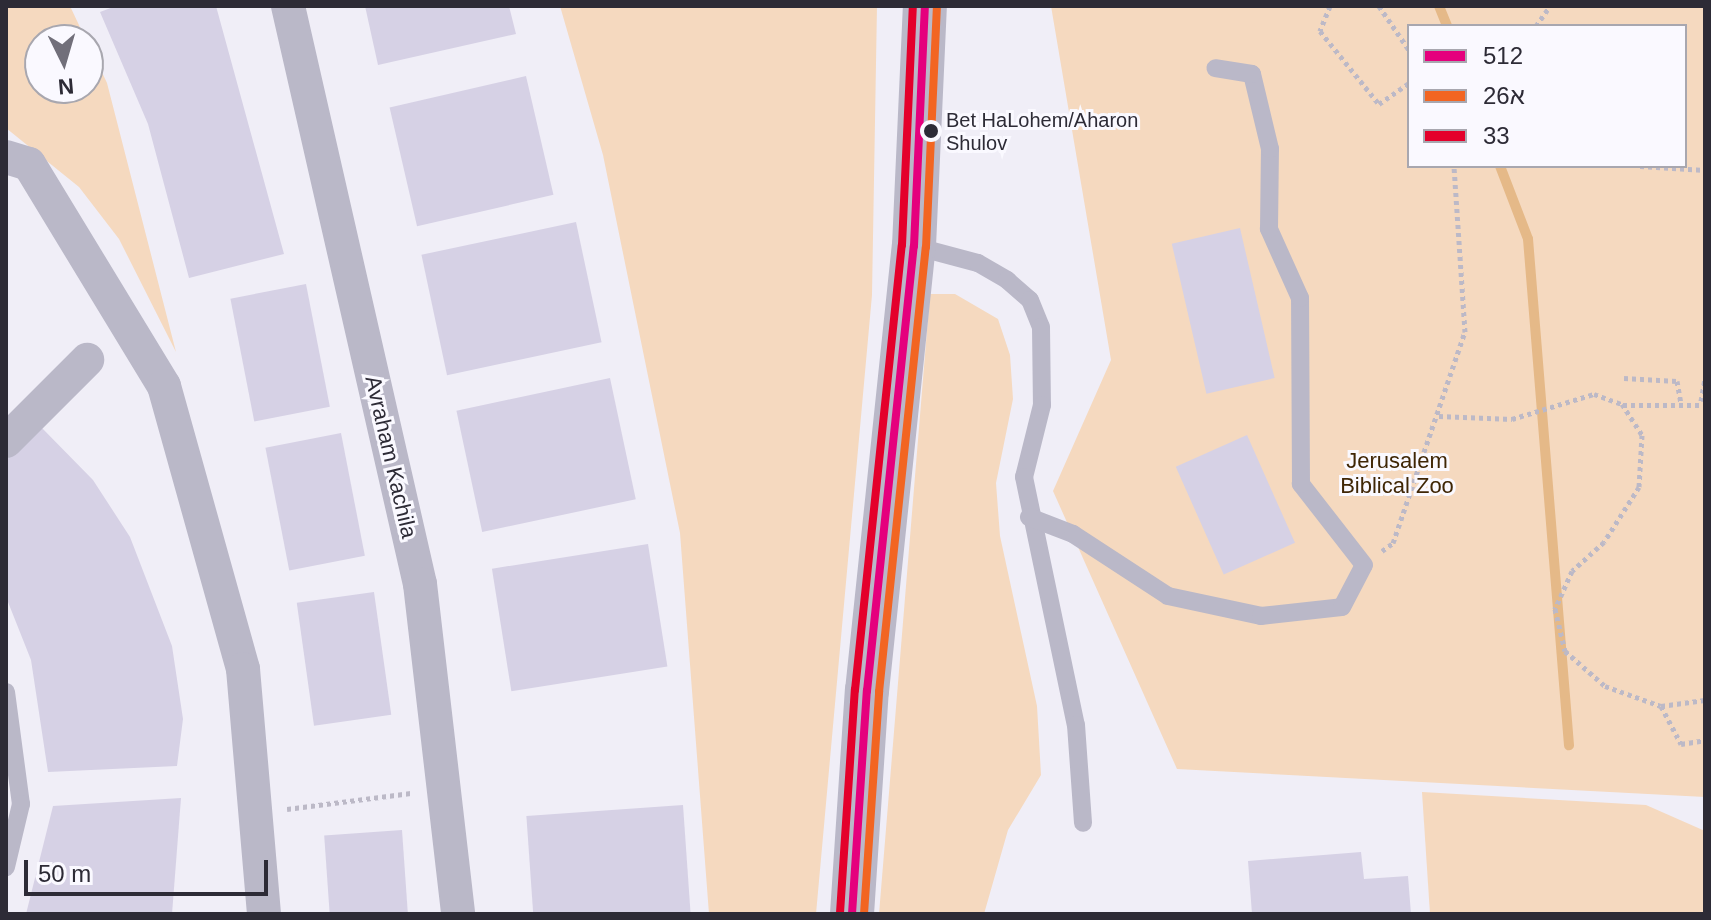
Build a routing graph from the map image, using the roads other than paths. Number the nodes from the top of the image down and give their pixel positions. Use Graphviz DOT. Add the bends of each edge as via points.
graph roads {
  1 [pos="288,6"];
  2 [pos="925,6"];
  3 [pos="1215,68"];
  4 [pos="6,157"];
  5 [pos="914,246"];
  6 [pos="87,360"];
  7 [pos="6,441"];
  8 [pos="1029,517"];
  9 [pos="6,692"];
  10 [pos="1083,823"];
  11 [pos="6,867"];
  12 [pos="264,914"];
  13 [pos="458,914"];
  14 [pos="852,914"];
  1 -- 13 [label="street, Avraham Kachila" via="420,584 448,788"];
  2 -- 5 [label="street"];
  3 -- 8 [label="lane" via="1252,74 1270,149 1269,229 1300,298 1301,484 1364,565 1342,607 1261,616 1168,596 1073,534"];
  4 -- 12 [label="street" via="29,164 164,386 243,669"];
  5 -- 8 [label="lane" via="978,263 1030,300 1047,359 1024,477"];
  5 -- 14 [label="street" via="867,691"];
  6 -- 7 [label="street"];
  8 -- 10 [label="lane" via="1076,725"];
  9 -- 11 [label="lane" via="21,804"];
}
